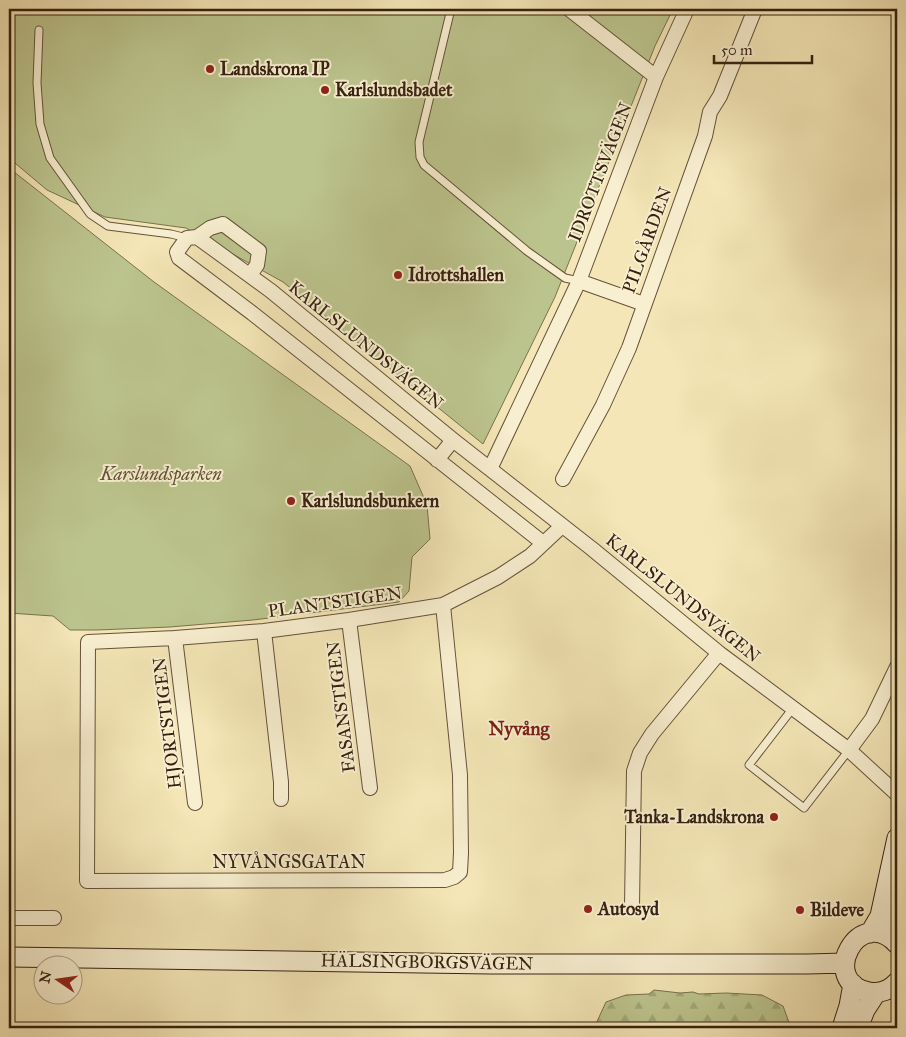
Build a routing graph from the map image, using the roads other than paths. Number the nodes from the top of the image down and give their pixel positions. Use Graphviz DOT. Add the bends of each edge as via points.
graph roads {
  1 [pos="451,9"];
  2 [pos="569,9"];
  3 [pos="687,9"];
  4 [pos="755,9"];
  5 [pos="39,30"];
  6 [pos="656,77"];
  7 [pos="192,237"];
  8 [pos="250,275"];
  9 [pos="579,281"];
  10 [pos="644,304"];
  11 [pos="453,440"];
  12 [pos="437,460"];
  13 [pos="490,469"];
  14 [pos="563,479"];
  15 [pos="562,526"];
  16 [pos="543,543"];
  17 [pos="443,605"];
  18 [pos="349,620"];
  19 [pos="264,631"];
  20 [pos="175,638"];
  21 [pos="88,642"];
  22 [pos="719,653"];
  23 [pos="897,667"];
  24 [pos="793,708"];
  25 [pos="849,750"];
  26 [pos="370,788"];
  27 [pos="897,794"];
  28 [pos="281,799"];
  29 [pos="195,803"];
  30 [pos="897,838"];
  31 [pos="897,902"];
  32 [pos="632,906"];
  33 [pos="9,918"];
  34 [pos="54,918"];
  35 [pos="870,933"];
  36 [pos="896,942"];
  37 [pos="9,957"];
  38 [pos="844,962"];
  39 [pos="897,982"];
  40 [pos="853,984"];
  41 [pos="876,993"];
  42 [pos="842,1028"];
  43 [pos="858,1028"];
  1 -- 9 [label="lane" via="419,142 420,157 424,165 527,251 566,278"];
  2 -- 6 [label="street"];
  3 -- 6 [label="street, IDROTTSVÄGEN"];
  4 -- 10 [label="street, PILGÅRDEN" via="720,96 710,112 705,136"];
  5 -- 7 [label="lane" via="37,83 40,124 50,158 90,214 108,226"];
  6 -- 9 [label="street, IDROTTSVÄGEN"];
  7 -- 8 [label="street, KARLSLUNDSVÄGEN"];
  7 -- 8 [label="street" via="223,224 258,251 257,265"];
  7 -- 12 [label="street" via="178,252 179,258"];
  8 -- 11 [label="street, KARLSLUNDSVÄGEN"];
  9 -- 10 [label="street"];
  9 -- 13 [label="street, IDROTTSVÄGEN"];
  10 -- 14 [label="street, PILGÅRDEN" via="604,405"];
  11 -- 12 [label="street"];
  11 -- 13 [label="street, KARLSLUNDSVÄGEN"];
  12 -- 16 [label="street"];
  13 -- 15 [label="street, KARLSLUNDSVÄGEN"];
  15 -- 16 [label="street, PLANTSTIGEN"];
  15 -- 22 [label="street, KARLSLUNDSVÄGEN"];
  16 -- 17 [label="street, PLANTSTIGEN" via="530,556 498,577"];
  17 -- 18 [label="street, PLANTSTIGEN"];
  17 -- 21 [label="street, NYVÅNGSGATAN" via="460,775 461,853 460,872 445,880 87,881"];
  18 -- 19 [label="street, PLANTSTIGEN"];
  18 -- 26 [label="street, FASANSTIGEN"];
  19 -- 20 [label="street, PLANTSTIGEN"];
  19 -- 28 [label="street"];
  20 -- 21 [label="street, PLANTSTIGEN"];
  20 -- 29 [label="street, HJORTSTIGEN"];
  22 -- 24 [label="street, KARLSLUNDSVÄGEN"];
  22 -- 32 [label="street" via="640,753 634,771"];
  23 -- 25 [label="street" via="872,719"];
  24 -- 25 [label="street, KARLSLUNDSVÄGEN"];
  24 -- 25 [label="lane" via="749,765 804,808"];
  25 -- 27 [label="street, KARLSLUNDSVÄGEN"];
  30 -- 35 [label="main road" via="880,916"];
  31 -- 36 [label="main road" via="894,919"];
  33 -- 34 [label="street"];
  35 -- 36 [label="main road" via="883,934"];
  35 -- 38 [label="main road" via="859,937 850,946"];
  37 -- 38 [label="main road, HÄLSINGBORGSVÄGEN" via="490,964"];
  38 -- 40 [label="main road"];
  39 -- 41 [label="main road"];
  40 -- 41 [label="main road" via="864,991"];
  40 -- 42 [label="main road"];
  41 -- 43 [label="main road"];
}
